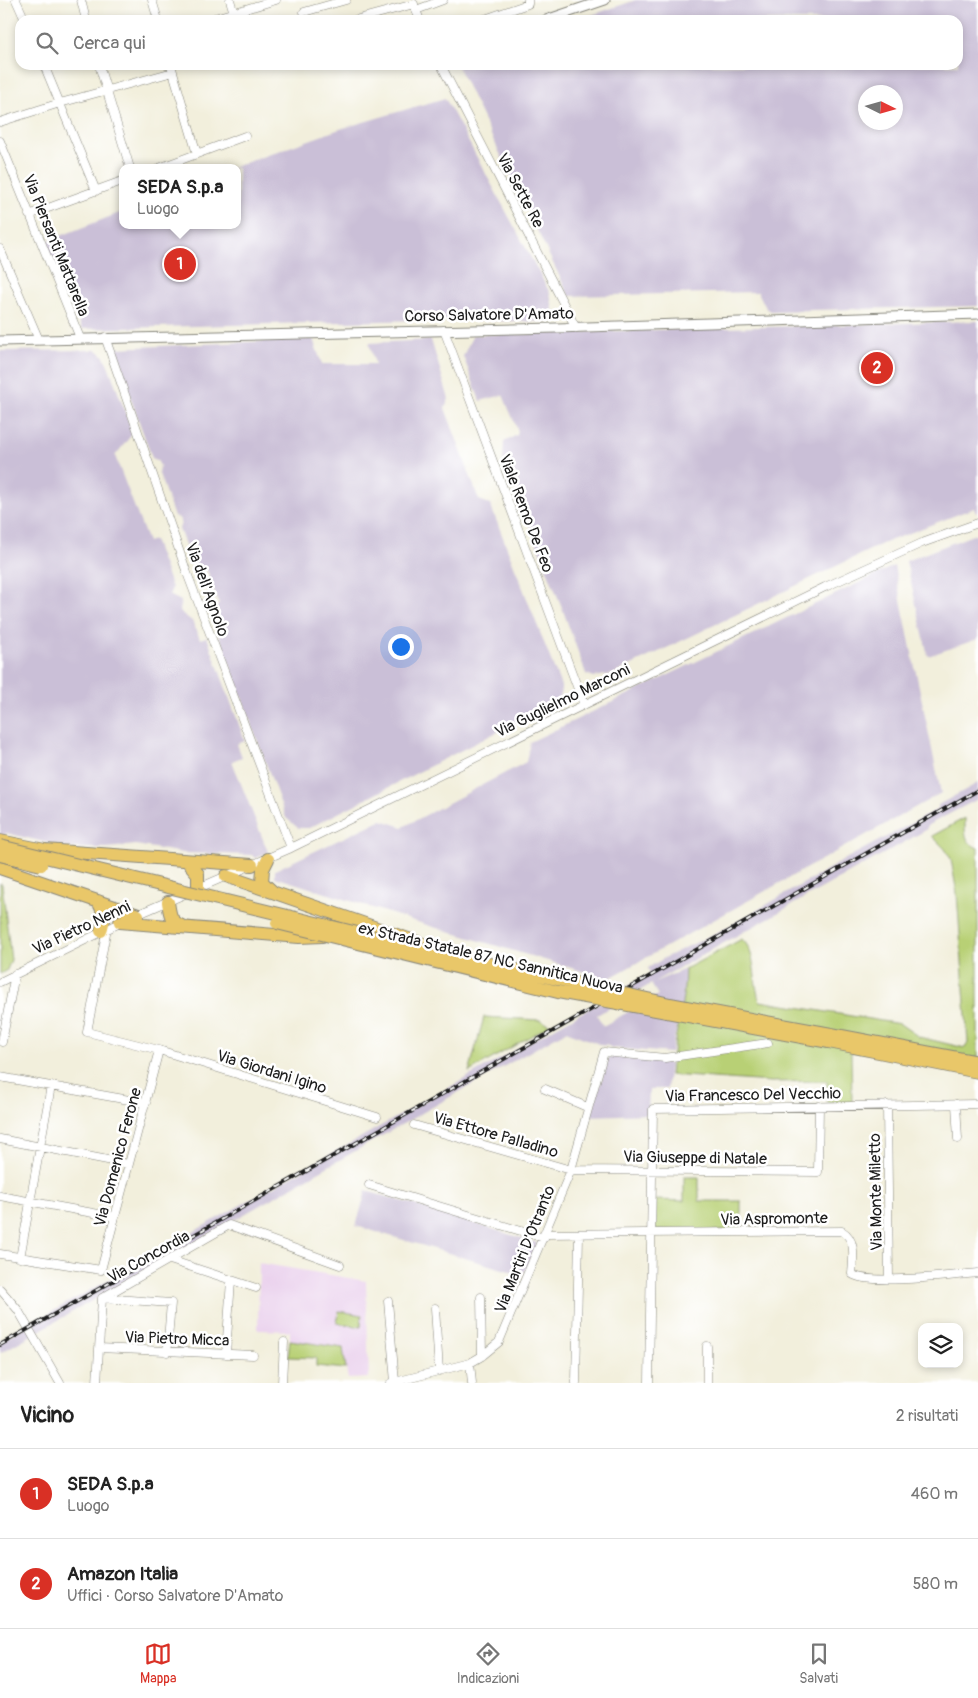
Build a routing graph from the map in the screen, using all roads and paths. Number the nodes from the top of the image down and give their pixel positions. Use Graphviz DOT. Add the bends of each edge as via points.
graph roads {
  1 [pos="16,0"];
  2 [pos="80,0"];
  3 [pos="152,0"];
  4 [pos="230,0"];
  5 [pos="276,0"];
  6 [pos="346,0"];
  7 [pos="443,0"];
  8 [pos="528,0"];
  9 [pos="605,0"];
  10 [pos="414,5"];
  11 [pos="304,12"];
  12 [pos="234,13"];
  13 [pos="23,15"];
  14 [pos="84,15"];
  15 [pos="156,15"];
  16 [pos="227,15"];
  17 [pos="375,15"];
  18 [pos="496,15"];
  19 [pos="561,15"];
  20 [pos="46,70"];
  21 [pos="101,70"];
  22 [pos="169,70"];
  23 [pos="172,70"];
  24 [pos="444,70"];
  25 [pos="107,91"];
  26 [pos="60,103"];
  27 [pos="0,122"];
  28 [pos="245,136"];
  29 [pos="0,141"];
  30 [pos="197,154"];
  31 [pos="4,162"];
  32 [pos="129,164"];
  33 [pos="170,164"];
  34 [pos="119,182"];
  35 [pos="96,192"];
  36 [pos="29,215"];
  37 [pos="0,249"];
  38 [pos="978,314"];
  39 [pos="576,328"];
  40 [pos="444,330"];
  41 [pos="105,337"];
  42 [pos="80,338"];
  43 [pos="39,340"];
  44 [pos="0,341"];
  45 [pos="978,523"];
  46 [pos="584,705"];
  47 [pos="0,841"];
  48 [pos="0,846"];
  49 [pos="291,848"];
  50 [pos="0,855"];
  51 [pos="268,860"];
  52 [pos="188,861"];
  53 [pos="252,865"];
  54 [pos="0,868"];
  55 [pos="226,876"];
  56 [pos="198,888"];
  57 [pos="275,893"];
  58 [pos="98,901"];
  59 [pos="164,904"];
  60 [pos="138,915"];
  61 [pos="120,922"];
  62 [pos="187,928"];
  63 [pos="104,930"];
  64 [pos="327,936"];
  65 [pos="453,956"];
  66 [pos="15,974"];
  67 [pos="0,982"];
  68 [pos="830,1038"];
  69 [pos="2,1042"];
  70 [pos="768,1043"];
  71 [pos="159,1050"];
  72 [pos="978,1062"];
  73 [pos="978,1072"];
  74 [pos="0,1077"];
  75 [pos="51,1086"];
  76 [pos="545,1089"];
  77 [pos="146,1103"];
  78 [pos="956,1104"];
  79 [pos="978,1104"];
  80 [pos="887,1105"];
  81 [pos="819,1106"];
  82 [pos="587,1107"];
  83 [pos="377,1117"];
  84 [pos="414,1126"];
  85 [pos="0,1139"];
  86 [pos="958,1139"];
  87 [pos="40,1145"];
  88 [pos="128,1164"];
  89 [pos="571,1170"];
  90 [pos="652,1171"];
  91 [pos="370,1185"];
  92 [pos="0,1196"];
  93 [pos="30,1201"];
  94 [pos="115,1216"];
  95 [pos="579,1234"];
  96 [pos="651,1234"];
  97 [pos="545,1236"];
  98 [pos="0,1254"];
  99 [pos="20,1258"];
  100 [pos="170,1260"];
  101 [pos="340,1265"];
  102 [pos="978,1274"];
  103 [pos="889,1279"];
  104 [pos="231,1280"];
  105 [pos="256,1288"];
  106 [pos="0,1289"];
  107 [pos="481,1296"];
  108 [pos="102,1298"];
  109 [pos="388,1301"];
  110 [pos="436,1308"];
  111 [pos="284,1342"];
  112 [pos="707,1346"];
  113 [pos="99,1348"];
  114 [pos="167,1352"];
  115 [pos="226,1354"];
  116 [pos="253,1355"];
  117 [pos="482,1356"];
  118 [pos="470,1363"];
  119 [pos="439,1371"];
  120 [pos="393,1382"];
  121 [pos="60,1383"];
  122 [pos="97,1383"];
  123 [pos="282,1383"];
  124 [pos="472,1383"];
  125 [pos="576,1383"];
  126 [pos="649,1383"];
  127 [pos="707,1383"];
  1 -- 13 [label="street"];
  2 -- 14 [label="street"];
  3 -- 15 [label="street"];
  4 -- 12 [label="street"];
  5 -- 12 [label="street"];
  6 -- 11 [label="street"];
  7 -- 10 [label="street"];
  8 -- 18 [label="street" via="528,4"];
  9 -- 19 [label="street"];
  10 -- 17 [label="street"];
  12 -- 16 [label="street"];
  20 -- 26 [label="street"];
  21 -- 25 [label="street"];
  22 -- 25 [label="street"];
  23 -- 30 [label="street"];
  24 -- 39 [label="street, Via Sette Re"];
  25 -- 26 [label="street"];
  25 -- 32 [label="street"];
  26 -- 27 [label="street"];
  26 -- 35 [label="street"];
  28 -- 30 [label="street"];
  29 -- 31 [label="street, Via Piersanti Mattarella"];
  30 -- 33 [label="street"];
  31 -- 36 [label="street, Via Piersanti Mattarella"];
  34 -- 35 [label="street"];
  35 -- 36 [label="street"];
  36 -- 42 [label="street, Via Piersanti Mattarella"];
  37 -- 43 [label="street"];
  38 -- 39 [label="street, Corso Salvatore D'Amato"];
  39 -- 40 [label="street, Corso Salvatore D'Amato"];
  40 -- 41 [label="street, Corso Salvatore D'Amato"];
  40 -- 46 [label="street, Viale Remo De Feo"];
  41 -- 42 [label="street, Corso Salvatore D'Amato"];
  41 -- 49 [label="street, Via dell'Agnolo" via="187,573"];
  42 -- 43 [label="street, Corso Salvatore D'Amato"];
  43 -- 44 [label="street, Corso Salvatore D'Amato"];
  45 -- 46 [label="street, Via Guglielmo Marconi" via="922,543 825,587"];
  46 -- 49 [label="street, Via Guglielmo Marconi"];
  47 -- 52 [label="highway" via="45,850"];
  48 -- 65 [label="highway, ex Strada Statale 87 NC Sannitica Nuova, bridge"];
  49 -- 51 [label="street, Via Guglielmo Marconi"];
  50 -- 64 [label="highway, ex Strada Statale 87 NC Sannitica Nuova, bridge"];
  51 -- 53 [label="street, Via Guglielmo Marconi"];
  51 -- 57 [label="highway" via="262,882"];
  52 -- 53 [label="highway"];
  52 -- 56 [label="highway" via="198,874"];
  53 -- 55 [label="street, Via Guglielmo Marconi"];
  54 -- 58 [label="highway"];
  55 -- 56 [label="street, Via Guglielmo Marconi"];
  55 -- 57 [label="highway"];
  56 -- 59 [label="street, Via Guglielmo Marconi"];
  57 -- 65 [label="highway, bridge"];
  58 -- 60 [label="highway"];
  58 -- 63 [label="highway" via="105,916"];
  59 -- 60 [label="street, Via Pietro Nenni"];
  59 -- 62 [label="highway" via="170,918"];
  60 -- 61 [label="street, Via Pietro Nenni"];
  61 -- 62 [label="highway"];
  61 -- 63 [label="street, Via Pietro Nenni"];
  62 -- 64 [label="highway" via="299,937"];
  63 -- 66 [label="street, Via Pietro Nenni"];
  63 -- 71 [label="street, Via Giordani Igino" via="87,1032"];
  64 -- 68 [label="highway, ex Strada Statale 87 NC Sannitica Nuova, bridge" via="558,992"];
  65 -- 68 [label="highway, ex Strada Statale 87 NC Sannitica Nuova, bridge"];
  66 -- 67 [label="street, Via Pietro Nenni"];
  66 -- 69 [label="street"];
  68 -- 72 [label="highway, ex Strada Statale 87 NC Sannitica Nuova"];
  68 -- 73 [label="highway, ex Strada Statale 87 NC Sannitica Nuova"];
  70 -- 82 [label="street, Via Martiri D'Otranto" via="665,1058 604,1052"];
  71 -- 77 [label="street, Via Domenico Ferone"];
  71 -- 83 [label="street, Via Giordani Igino"];
  74 -- 75 [label="street"];
  75 -- 77 [label="street"];
  75 -- 87 [label="street"];
  76 -- 82 [label="street"];
  77 -- 88 [label="street, Via Domenico Ferone"];
  78 -- 79 [label="street, Via Francesco Del Vecchio"];
  78 -- 80 [label="street, Via Francesco Del Vecchio"];
  78 -- 86 [label="street"];
  80 -- 81 [label="street, Via Francesco Del Vecchio"];
  80 -- 103 [label="street, Via Monte Miletto"];
  81 -- 90 [label="street, Via Francesco Del Vecchio" via="654,1109"];
  81 -- 90 [label="street, Via Giuseppe di Natale" via="818,1172"];
  82 -- 89 [label="street, Via Martiri D'Otranto"];
  84 -- 89 [label="street, Via Ettore Palladino"];
  85 -- 87 [label="street"];
  87 -- 88 [label="street"];
  87 -- 93 [label="street"];
  88 -- 94 [label="street, Via Domenico Ferone"];
  89 -- 90 [label="street, Via Giuseppe di Natale"];
  89 -- 97 [label="street, Via Martiri D'Otranto"];
  90 -- 96 [label="street, Via Francesco Del Vecchio"];
  91 -- 97 [label="street"];
  92 -- 93 [label="street"];
  93 -- 94 [label="street"];
  93 -- 99 [label="street"];
  94 -- 99 [label="street, Via Domenico Ferone" via="101,1270"];
  95 -- 96 [label="street"];
  95 -- 97 [label="street"];
  95 -- 125 [label="street"];
  96 -- 103 [label="street, Via Aspromonte" via="842,1231 849,1235 853,1248 852,1274 857,1278"];
  96 -- 126 [label="street, Via Francesco Del Vecchio"];
  97 -- 117 [label="street, Via Martiri D'Otranto" via="505,1332"];
  98 -- 99 [label="street"];
  100 -- 101 [label="street, Via Concordia" via="229,1225"];
  100 -- 104 [label="street"];
  100 -- 108 [label="street, Via Concordia"];
  102 -- 103 [label="street, Via Aspromonte"];
  104 -- 105 [label="street"];
  104 -- 115 [label="street"];
  106 -- 121 [label="street" via="18,1310"];
  107 -- 117 [label="street"];
  108 -- 113 [label="street, Via Concordia"];
  108 -- 114 [label="street" via="171,1303"];
  109 -- 120 [label="street"];
  110 -- 119 [label="street"];
  111 -- 123 [label="street"];
  112 -- 127 [label="street"];
  113 -- 114 [label="street, Via Pietro Micca"];
  113 -- 122 [label="street, Via Concordia"];
  114 -- 115 [label="street, Via Pietro Micca"];
  115 -- 116 [label="street, Via Pietro Micca"];
  117 -- 118 [label="street, Via Martiri D'Otranto"];
  118 -- 119 [label="street, Via Martiri D'Otranto"];
  118 -- 124 [label="street"];
  119 -- 120 [label="street, Via Martiri D'Otranto"];
}
